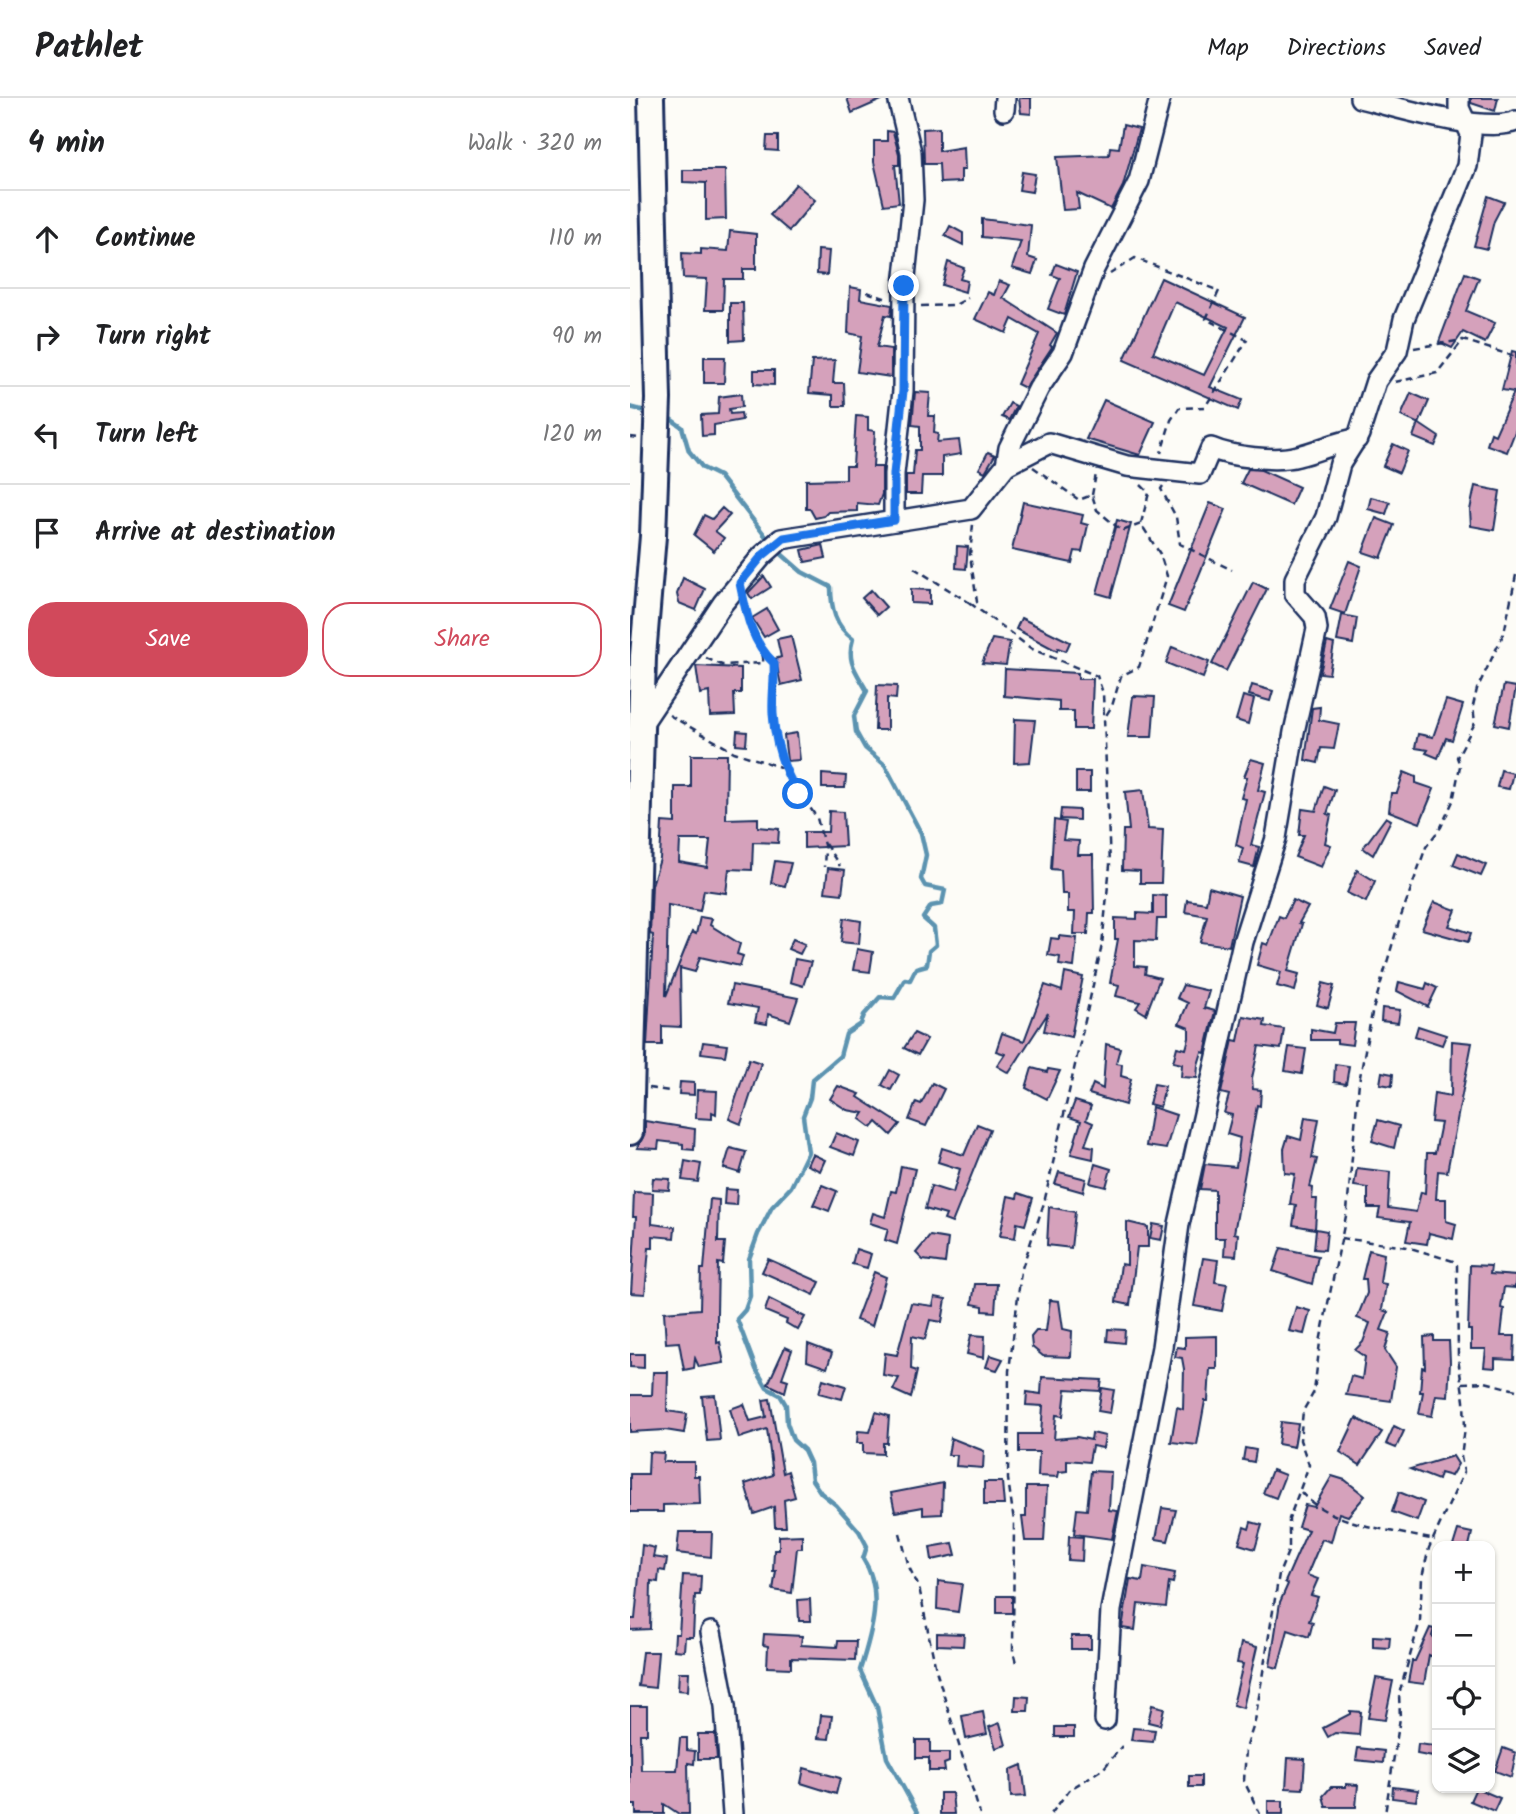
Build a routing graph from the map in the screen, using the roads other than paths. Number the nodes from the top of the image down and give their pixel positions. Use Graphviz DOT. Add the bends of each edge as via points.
graph roads {
  1 [pos="651,98"];
  2 [pos="898,98"];
  3 [pos="1160,98"];
  4 [pos="1360,98"];
  5 [pos="1459,98"];
  6 [pos="1516,121"];
  7 [pos="1465,123"];
  8 [pos="1356,439"];
  9 [pos="1013,461"];
  10 [pos="894,520"];
  11 [pos="649,714"];
  12 [pos="630,1132"];
  13 [pos="711,1632"];
  14 [pos="1105,1720"];
  15 [pos="733,1814"];
  1 -- 11 [label="main road" via="658,410 643,656"];
  2 -- 10 [label="street" via="911,152 913,200 904,286"];
  3 -- 9 [label="street" via="1139,181 1087,289 1063,353 1039,388 1009,448"];
  4 -- 7 [label="street"];
  5 -- 7 [label="street"];
  6 -- 7 [label="street"];
  7 -- 8 [label="street" via="1471,134 1467,166 1404,319 1397,351 1373,387"];
  8 -- 9 [label="street" via="1292,457 1228,455 1211,448 1201,474 1127,466 1049,443"];
  8 -- 14 [label="street" via="1340,464 1326,517 1295,579 1295,594 1315,617 1317,629 1276,838 1243,942 1179,1224 1159,1360 1111,1610"];
  9 -- 10 [label="street" via="968,511"];
  10 -- 11 [label="street" via="784,538 740,583 688,651"];
  11 -- 12 [label="main road"];
  13 -- 15 [label="street" via="725,1706"];
}
